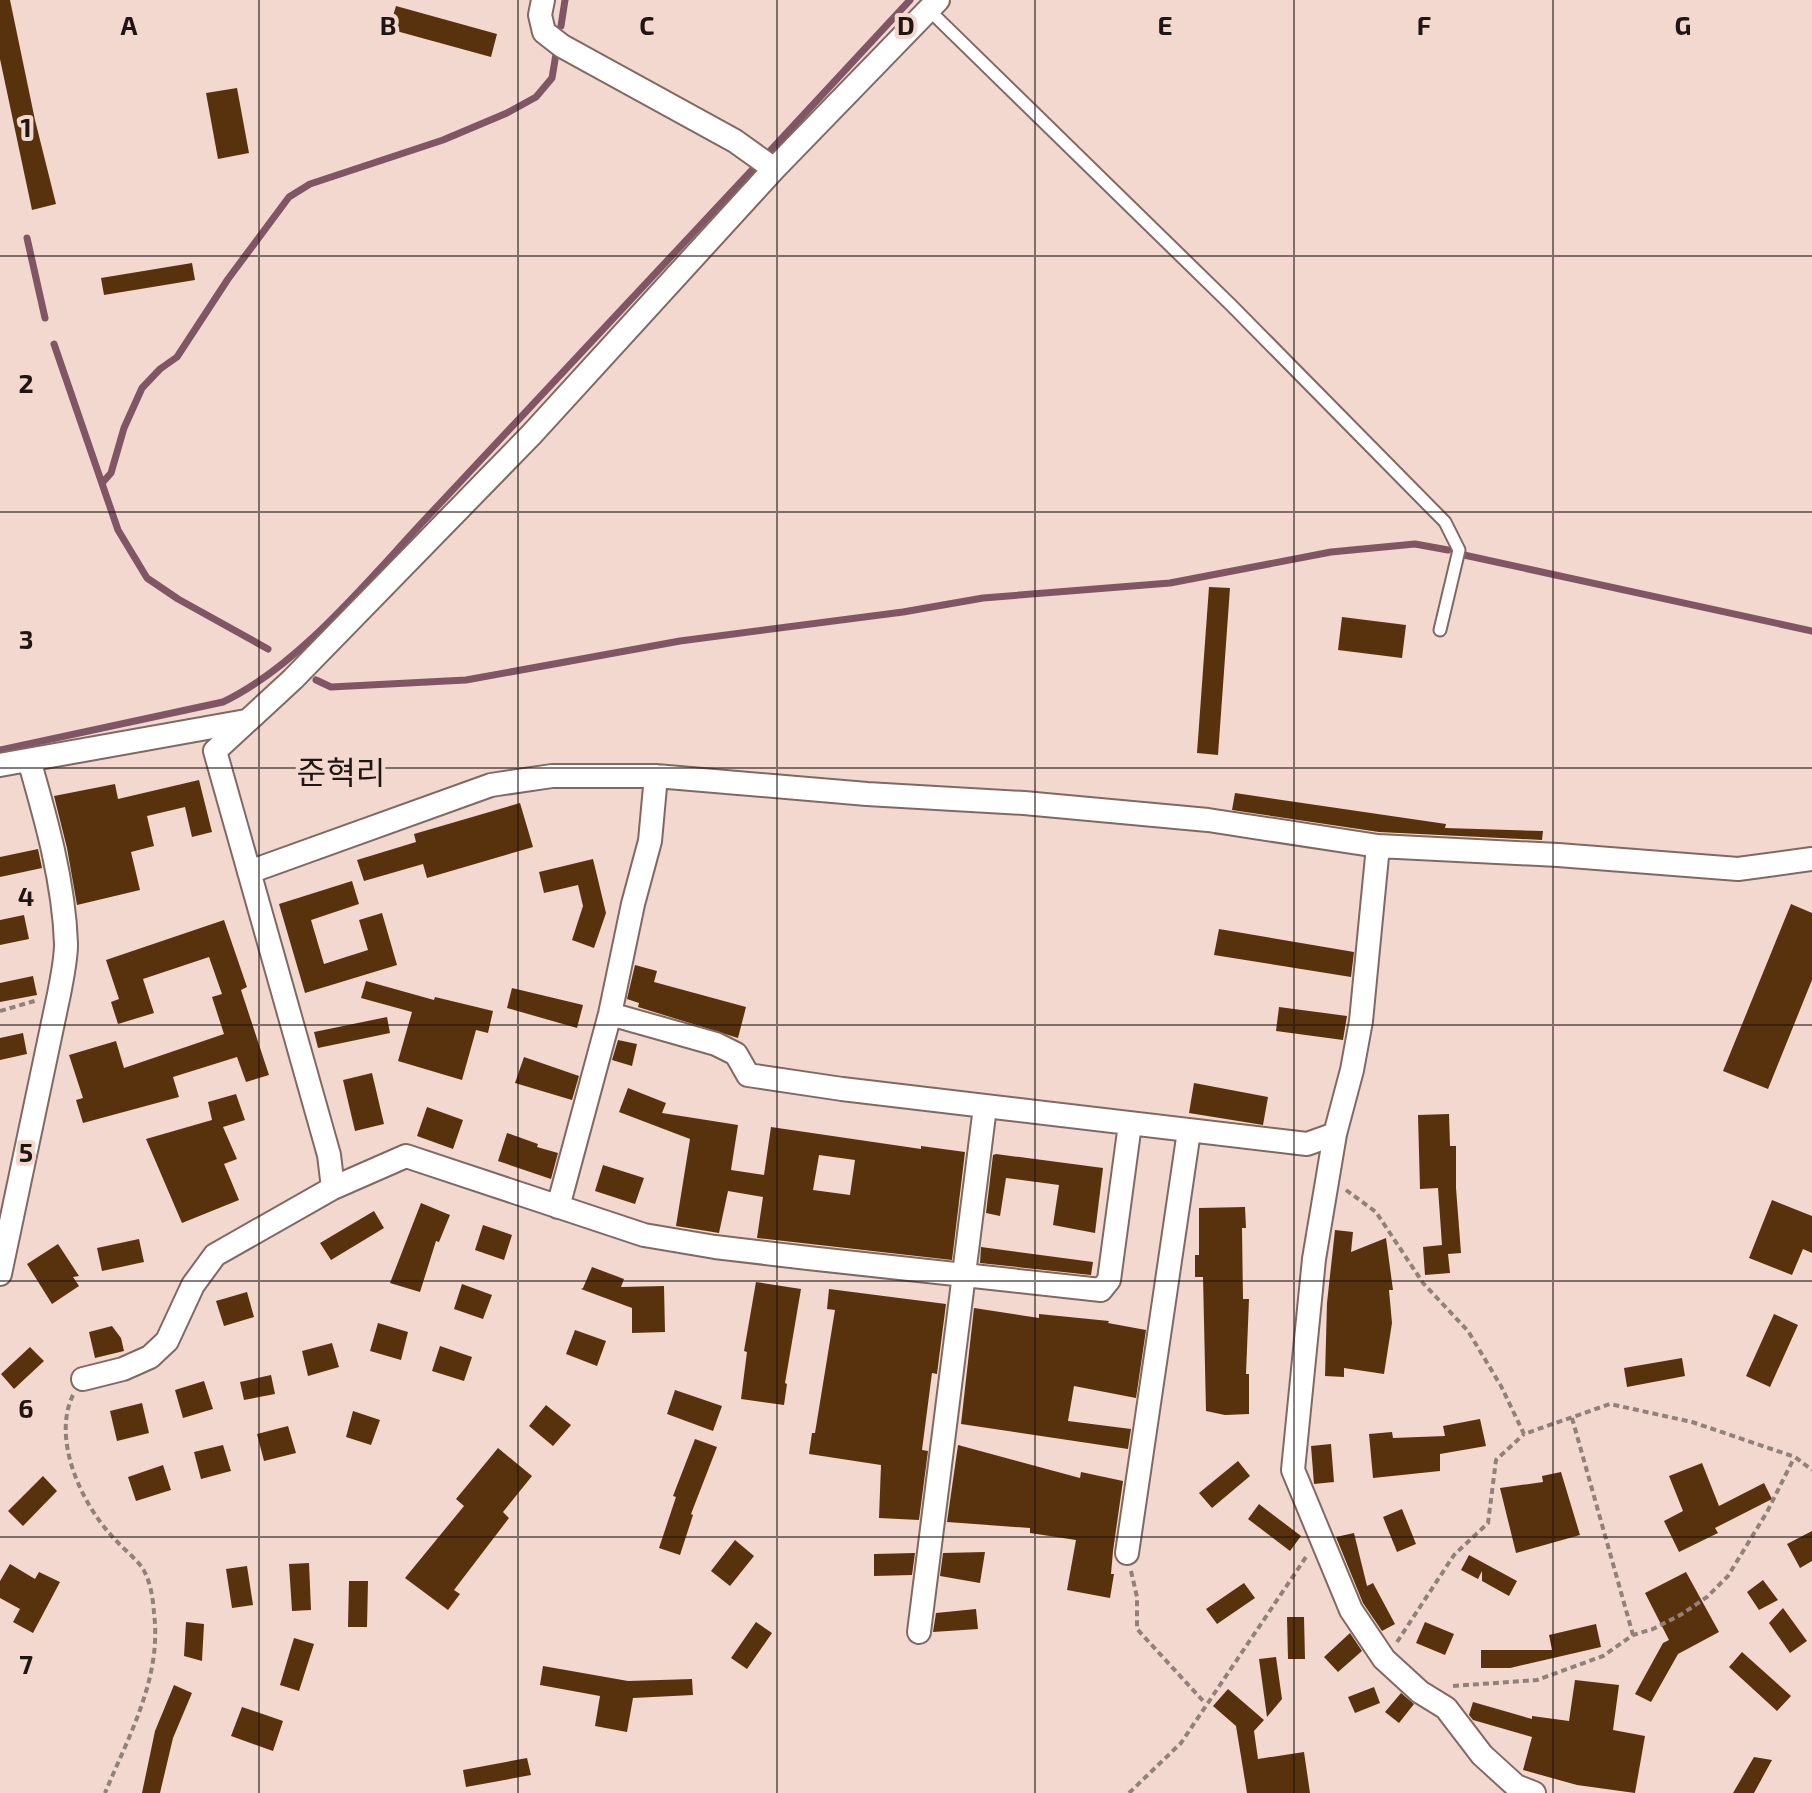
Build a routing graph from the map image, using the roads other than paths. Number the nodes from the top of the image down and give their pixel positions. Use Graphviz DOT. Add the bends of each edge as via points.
graph roads {
  1 [pos="543,0"];
  2 [pos="934,5"];
  3 [pos="774,169"];
  4 [pos="1440,630"];
  5 [pos="247,721"];
  6 [pos="29,760"];
  7 [pos="0,765"];
  8 [pos="656,776"];
  9 [pos="1378,846"];
  10 [pos="1812,859"];
  11 [pos="249,872"];
  12 [pos="610,1014"];
  13 [pos="985,1107"];
  14 [pos="1130,1124"];
  15 [pos="1189,1131"];
  16 [pos="1335,1134"];
  17 [pos="333,1188"];
  18 [pos="558,1207"];
  19 [pos="0,1274"];
  20 [pos="964,1275"];
  21 [pos="83,1379"];
  22 [pos="1127,1553"];
  23 [pos="919,1632"];
  24 [pos="1534,1793"];
  1 -- 3 [label="street" via="544,32 562,46 735,141"];
  2 -- 3 [label="street"];
  2 -- 4 [label="lane" via="1445,522 1459,550"];
  3 -- 5 [label="street" via="531,435"];
  5 -- 6 [label="street"];
  5 -- 11 [label="street" via="215,751"];
  6 -- 7 [label="street"];
  6 -- 19 [label="street" via="45,817 66,947"];
  8 -- 9 [label="street" via="1208,820"];
  8 -- 11 [label="street" via="552,776 491,785"];
  8 -- 12 [label="street" via="650,841"];
  9 -- 10 [label="street" via="1738,869"];
  9 -- 16 [label="street" via="1361,1021"];
  11 -- 17 [label="street" via="329,1155"];
  12 -- 13 [label="street" via="716,1044 736,1054 748,1075"];
  12 -- 18 [label="street"];
  13 -- 14 [label="street"];
  13 -- 20 [label="street"];
  14 -- 15 [label="street"];
  14 -- 20 [label="street" via="1109,1280 1101,1290"];
  15 -- 16 [label="street" via="1307,1144"];
  15 -- 22 [label="street"];
  16 -- 24 [label="street" via="1293,1470 1351,1610 1384,1659 1446,1708 1482,1755 1516,1786"];
  17 -- 18 [label="street" via="406,1156"];
  17 -- 21 [label="street" via="215,1255 193,1285 167,1341 150,1357"];
  18 -- 20 [label="street" via="644,1235 715,1247"];
  20 -- 23 [label="street"];
}
